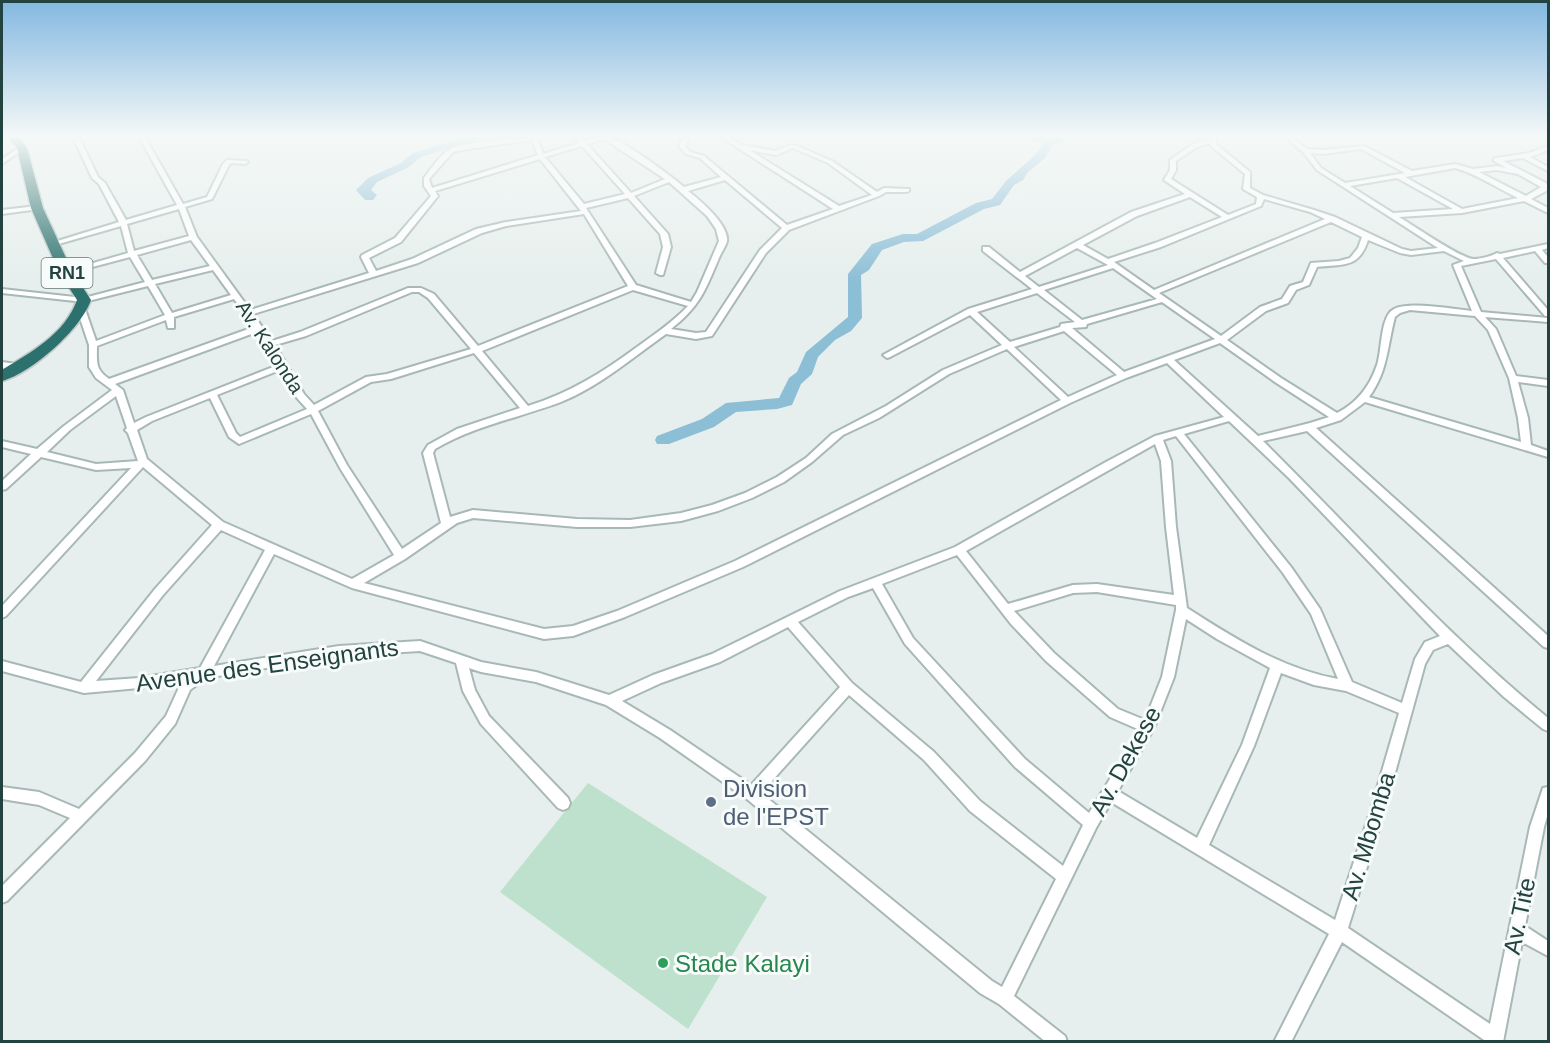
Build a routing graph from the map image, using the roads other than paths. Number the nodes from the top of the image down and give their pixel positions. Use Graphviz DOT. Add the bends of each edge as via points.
graph roads {
  1 [pos="30,186"];
  2 [pos="103,186"];
  3 [pos="170,186"];
  4 [pos="216,186"];
  5 [pos="427,186"];
  6 [pos="445,186"];
  7 [pos="565,186"];
  8 [pos="622,186"];
  9 [pos="654,186"];
  10 [pos="678,186"];
  11 [pos="698,186"];
  12 [pos="738,186"];
  13 [pos="802,186"];
  14 [pos="864,186"];
  15 [pos="1176,186"];
  16 [pos="1245,186"];
  17 [pos="1345,186"];
  18 [pos="1417,186"];
  19 [pos="1499,186"];
  20 [pos="1548,187"];
  21 [pos="431,190"];
  22 [pos="683,190"];
  23 [pos="907,190"];
  24 [pos="631,195"];
  25 [pos="877,195"];
  26 [pos="1190,195"];
  27 [pos="1261,196"];
  28 [pos="1528,198"];
  29 [pos="181,206"];
  30 [pos="37,208"];
  31 [pos="584,209"];
  32 [pos="838,209"];
  33 [pos="1462,211"];
  34 [pos="1548,212"];
  35 [pos="3,214"];
  36 [pos="1394,215"];
  37 [pos="1227,217"];
  38 [pos="1332,219"];
  39 [pos="123,222"];
  40 [pos="786,228"];
  41 [pos="193,237"];
  42 [pos="1372,237"];
  43 [pos="55,243"];
  44 [pos="1080,246"];
  45 [pos="1548,246"];
  46 [pos="1536,248"];
  47 [pos="986,249"];
  48 [pos="1445,249"];
  49 [pos="131,252"];
  50 [pos="1497,255"];
  51 [pos="1470,261"];
  52 [pos="1548,261"];
  53 [pos="1110,264"];
  54 [pos="214,267"];
  55 [pos="66,272"];
  56 [pos="660,273"];
  57 [pos="374,274"];
  58 [pos="1019,276"];
  59 [pos="149,282"];
  60 [pos="633,288"];
  61 [pos="1037,289"];
  62 [pos="2,291"];
  63 [pos="1153,293"];
  64 [pos="237,296"];
  65 [pos="1161,300"];
  66 [pos="83,305"];
  67 [pos="693,306"];
  68 [pos="971,311"];
  69 [pos="248,313"];
  70 [pos="1548,314"];
  71 [pos="1478,315"];
  72 [pos="170,316"];
  73 [pos="1548,321"];
  74 [pos="1083,325"];
  75 [pos="1064,326"];
  76 [pos="171,327"];
  77 [pos="258,328"];
  78 [pos="665,331"];
  79 [pos="1221,340"];
  80 [pos="270,344"];
  81 [pos="93,345"];
  82 [pos="1010,346"];
  83 [pos="478,349"];
  84 [pos="887,355"];
  85 [pos="1169,360"];
  86 [pos="2,365"];
  87 [pos="282,366"];
  88 [pos="17,367"];
  89 [pos="2,376"];
  90 [pos="1124,376"];
  91 [pos="1513,378"];
  92 [pos="108,383"];
  93 [pos="1548,383"];
  94 [pos="118,390"];
  95 [pos="212,394"];
  96 [pos="1366,399"];
  97 [pos="1067,401"];
  98 [pos="526,409"];
  99 [pos="313,410"];
  100 [pos="1230,418"];
  101 [pos="1338,418"];
  102 [pos="1308,426"];
  103 [pos="130,430"];
  104 [pos="1179,434"];
  105 [pos="1158,438"];
  106 [pos="1255,440"];
  107 [pos="2,444"];
  108 [pos="1526,447"];
  109 [pos="41,453"];
  110 [pos="1548,454"];
  111 [pos="141,462"];
  112 [pos="2,486"];
  113 [pos="219,525"];
  114 [pos="447,525"];
  115 [pos="272,548"];
  116 [pos="959,550"];
  117 [pos="401,556"];
  118 [pos="876,583"];
  119 [pos="352,584"];
  120 [pos="1182,605"];
  121 [pos="1006,609"];
  122 [pos="2,613"];
  123 [pos="790,621"];
  124 [pos="1451,637"];
  125 [pos="1548,643"];
  126 [pos="461,660"];
  127 [pos="2,666"];
  128 [pos="1276,666"];
  129 [pos="204,672"];
  130 [pos="1347,686"];
  131 [pos="848,687"];
  132 [pos="84,688"];
  133 [pos="610,701"];
  134 [pos="1405,710"];
  135 [pos="1548,725"];
  136 [pos="1148,728"];
  137 [pos="2,793"];
  138 [pos="1109,793"];
  139 [pos="1548,793"];
  140 [pos="752,794"];
  141 [pos="563,803"];
  142 [pos="81,816"];
  143 [pos="1091,823"];
  144 [pos="1200,848"];
  145 [pos="1063,875"];
  146 [pos="2,897"];
  147 [pos="1517,930"];
  148 [pos="1339,931"];
  149 [pos="1548,949"];
  150 [pos="1005,998"];
  151 [pos="1495,1039"];
  152 [pos="1059,1041"];
  153 [pos="1282,1041"];
  1 -- 30 [label="highway, RN1"];
  2 -- 39 [label="street"];
  3 -- 29 [label="street, Av. Kalonda"];
  4 -- 29 [label="street" via="210,198"];
  5 -- 21 [label="street"];
  6 -- 21 [label="street"];
  7 -- 31 [label="street"];
  8 -- 24 [label="street"];
  9 -- 24 [label="street"];
  10 -- 22 [label="street"];
  11 -- 22 [label="street"];
  12 -- 40 [label="street"];
  13 -- 32 [label="street"];
  14 -- 25 [label="street"];
  15 -- 26 [label="street"];
  16 -- 27 [label="street" via="1248,192"];
  17 -- 36 [label="street"];
  18 -- 33 [label="street"];
  19 -- 28 [label="street"];
  20 -- 28 [label="street"];
  21 -- 57 [label="street" via="435,196 402,236 365,257"];
  22 -- 67 [label="street" via="724,234"];
  23 -- 25 [label="street" via="885,190"];
  24 -- 31 [label="street"];
  24 -- 56 [label="street" via="664,234 667,247"];
  25 -- 32 [label="street"];
  26 -- 37 [label="street"];
  26 -- 44 [label="street" via="1134,214"];
  27 -- 37 [label="street" via="1259,205"];
  27 -- 38 [label="street" via="1290,202"];
  28 -- 33 [label="street"];
  28 -- 34 [label="street"];
  29 -- 39 [label="street"];
  29 -- 41 [label="street, Av. Kalonda"];
  30 -- 35 [label="street"];
  30 -- 43 [label="highway, RN1"];
  31 -- 57 [label="street" via="493,227 435,254"];
  31 -- 60 [label="street"];
  32 -- 40 [label="street"];
  33 -- 36 [label="street"];
  36 -- 48 [label="street"];
  37 -- 53 [label="street"];
  38 -- 42 [label="street"];
  38 -- 63 [label="street"];
  39 -- 43 [label="street"];
  39 -- 49 [label="street"];
  40 -- 78 [label="street" via="763,252 709,334"];
  41 -- 49 [label="street"];
  41 -- 54 [label="street, Av. Kalonda"];
  42 -- 48 [label="street" via="1405,252"];
  42 -- 79 [label="street" via="1365,238 1362,251 1348,262 1314,265 1306,283 1293,288 1285,302 1263,309"];
  43 -- 55 [label="highway, RN1"];
  44 -- 53 [label="street"];
  44 -- 58 [label="street"];
  45 -- 46 [label="street"];
  46 -- 50 [label="street"];
  46 -- 52 [label="street"];
  47 -- 58 [label="street"];
  48 -- 51 [label="street"];
  49 -- 55 [label="street"];
  49 -- 59 [label="street"];
  50 -- 51 [label="street"];
  50 -- 70 [label="street"];
  51 -- 71 [label="street" via="1457,265"];
  53 -- 61 [label="street"];
  53 -- 63 [label="street"];
  54 -- 59 [label="street"];
  54 -- 64 [label="street, Av. Kalonda"];
  55 -- 66 [label="highway, RN1" via="78,287"];
  57 -- 69 [label="street"];
  58 -- 61 [label="street"];
  59 -- 66 [label="street"];
  59 -- 72 [label="street"];
  60 -- 67 [label="street"];
  60 -- 83 [label="street"];
  61 -- 68 [label="street"];
  61 -- 74 [label="street"];
  62 -- 66 [label="street"];
  63 -- 65 [label="street"];
  64 -- 69 [label="street, Av. Kalonda"];
  64 -- 72 [label="street"];
  65 -- 74 [label="street"];
  65 -- 79 [label="street"];
  66 -- 81 [label="street"];
  66 -- 88 [label="highway, RN1" via="65,331"];
  67 -- 78 [label="street"];
  68 -- 82 [label="street"];
  68 -- 84 [label="street"];
  69 -- 77 [label="street, Av. Kalonda"];
  71 -- 73 [label="street"];
  71 -- 91 [label="street" via="1492,329"];
  71 -- 96 [label="street" via="1410,308 1391,316 1380,368"];
  72 -- 76 [label="street"];
  72 -- 81 [label="street"];
  74 -- 75 [label="street"];
  75 -- 82 [label="street"];
  75 -- 90 [label="street"];
  77 -- 80 [label="street, Av. Kalonda"];
  77 -- 92 [label="street"];
  78 -- 98 [label="street" via="607,375"];
  79 -- 85 [label="street"];
  79 -- 101 [label="street"];
  80 -- 83 [label="street" via="418,289 431,296"];
  80 -- 87 [label="street, Av. Kalonda"];
  81 -- 92 [label="street" via="93,367"];
  82 -- 97 [label="street"];
  82 -- 114 [label="street" via="944,374 879,415 839,434 810,460 730,503 681,517 639,523 598,524 473,514 460,516"];
  83 -- 98 [label="street"];
  83 -- 99 [label="street" via="388,377 369,379"];
  85 -- 90 [label="street"];
  85 -- 100 [label="street"];
  86 -- 88 [label="street"];
  87 -- 95 [label="street"];
  87 -- 99 [label="street, Av. Kalonda"];
  88 -- 89 [label="highway, RN1"];
  90 -- 97 [label="street"];
  91 -- 93 [label="street"];
  91 -- 108 [label="street"];
  92 -- 94 [label="street"];
  94 -- 103 [label="street"];
  94 -- 109 [label="street"];
  95 -- 99 [label="street" via="232,435 239,441"];
  95 -- 103 [label="street"];
  96 -- 101 [label="street"];
  96 -- 108 [label="street"];
  97 -- 119 [label="street" via="739,564 573,631 544,634"];
  98 -- 114 [label="street" via="431,447 428,453"];
  99 -- 117 [label="street, Av. Kalonda" via="343,466"];
  100 -- 104 [label="street"];
  100 -- 106 [label="street"];
  101 -- 102 [label="street"];
  102 -- 106 [label="street"];
  102 -- 125 [label="street"];
  103 -- 111 [label="street"];
  104 -- 105 [label="street"];
  104 -- 130 [label="street" via="1316,612"];
  105 -- 116 [label="street"];
  105 -- 120 [label="street, Av. Dekese" via="1166,461"];
  106 -- 124 [label="street"];
  107 -- 109 [label="street"];
  108 -- 110 [label="street"];
  109 -- 111 [label="street" via="96,467"];
  109 -- 112 [label="street"];
  111 -- 113 [label="street"];
  111 -- 122 [label="street"];
  113 -- 115 [label="street"];
  113 -- 132 [label="street" via="159,592"];
  114 -- 117 [label="street"];
  115 -- 119 [label="street"];
  115 -- 129 [label="street"];
  116 -- 118 [label="street"];
  116 -- 121 [label="street"];
  117 -- 119 [label="street"];
  118 -- 123 [label="street"];
  118 -- 143 [label="street" via="909,641 1020,763"];
  120 -- 121 [label="street" via="1097,588 1073,589"];
  120 -- 128 [label="street" via="1221,636"];
  120 -- 136 [label="street, Av. Dekese" via="1168,677"];
  121 -- 136 [label="street" via="1088,692 1114,713"];
  123 -- 131 [label="street"];
  123 -- 133 [label="street" via="716,658"];
  124 -- 134 [label="street, Av. Mbomba" via="1430,646 1419,663"];
  124 -- 135 [label="street" via="1507,693"];
  126 -- 129 [label="street, Avenue des Enseignants" via="420,646 339,651"];
  126 -- 133 [label="street, Avenue des Enseignants" via="536,677"];
  126 -- 141 [label="street" via="469,691 485,720"];
  127 -- 132 [label="street, Avenue des Enseignants"];
  128 -- 130 [label="street" via="1314,680"];
  128 -- 144 [label="street" via="1248,746"];
  129 -- 132 [label="street, Avenue des Enseignants"];
  129 -- 142 [label="street" via="184,686 171,720"];
  130 -- 134 [label="street"];
  131 -- 140 [label="street"];
  131 -- 145 [label="street" via="929,756 975,806"];
  133 -- 140 [label="street, Avenue des Enseignants"];
  134 -- 148 [label="street, Av. Mbomba"];
  136 -- 138 [label="street, Av. Dekese"];
  137 -- 142 [label="street" via="39,800"];
  138 -- 143 [label="street, Av. Dekese"];
  138 -- 144 [label="street"];
  139 -- 147 [label="street, Av. Tite" via="1537,827"];
  140 -- 150 [label="street, Avenue des Enseignants"];
  142 -- 146 [label="street"];
  143 -- 145 [label="street, Av. Dekese"];
  144 -- 148 [label="street"];
  145 -- 150 [label="street, Av. Dekese"];
  147 -- 149 [label="street"];
  147 -- 151 [label="street, Av. Tite"];
  148 -- 151 [label="street"];
  148 -- 153 [label="street, Av. Mbomba"];
  150 -- 152 [label="street, Avenue des Enseignants"];
}
